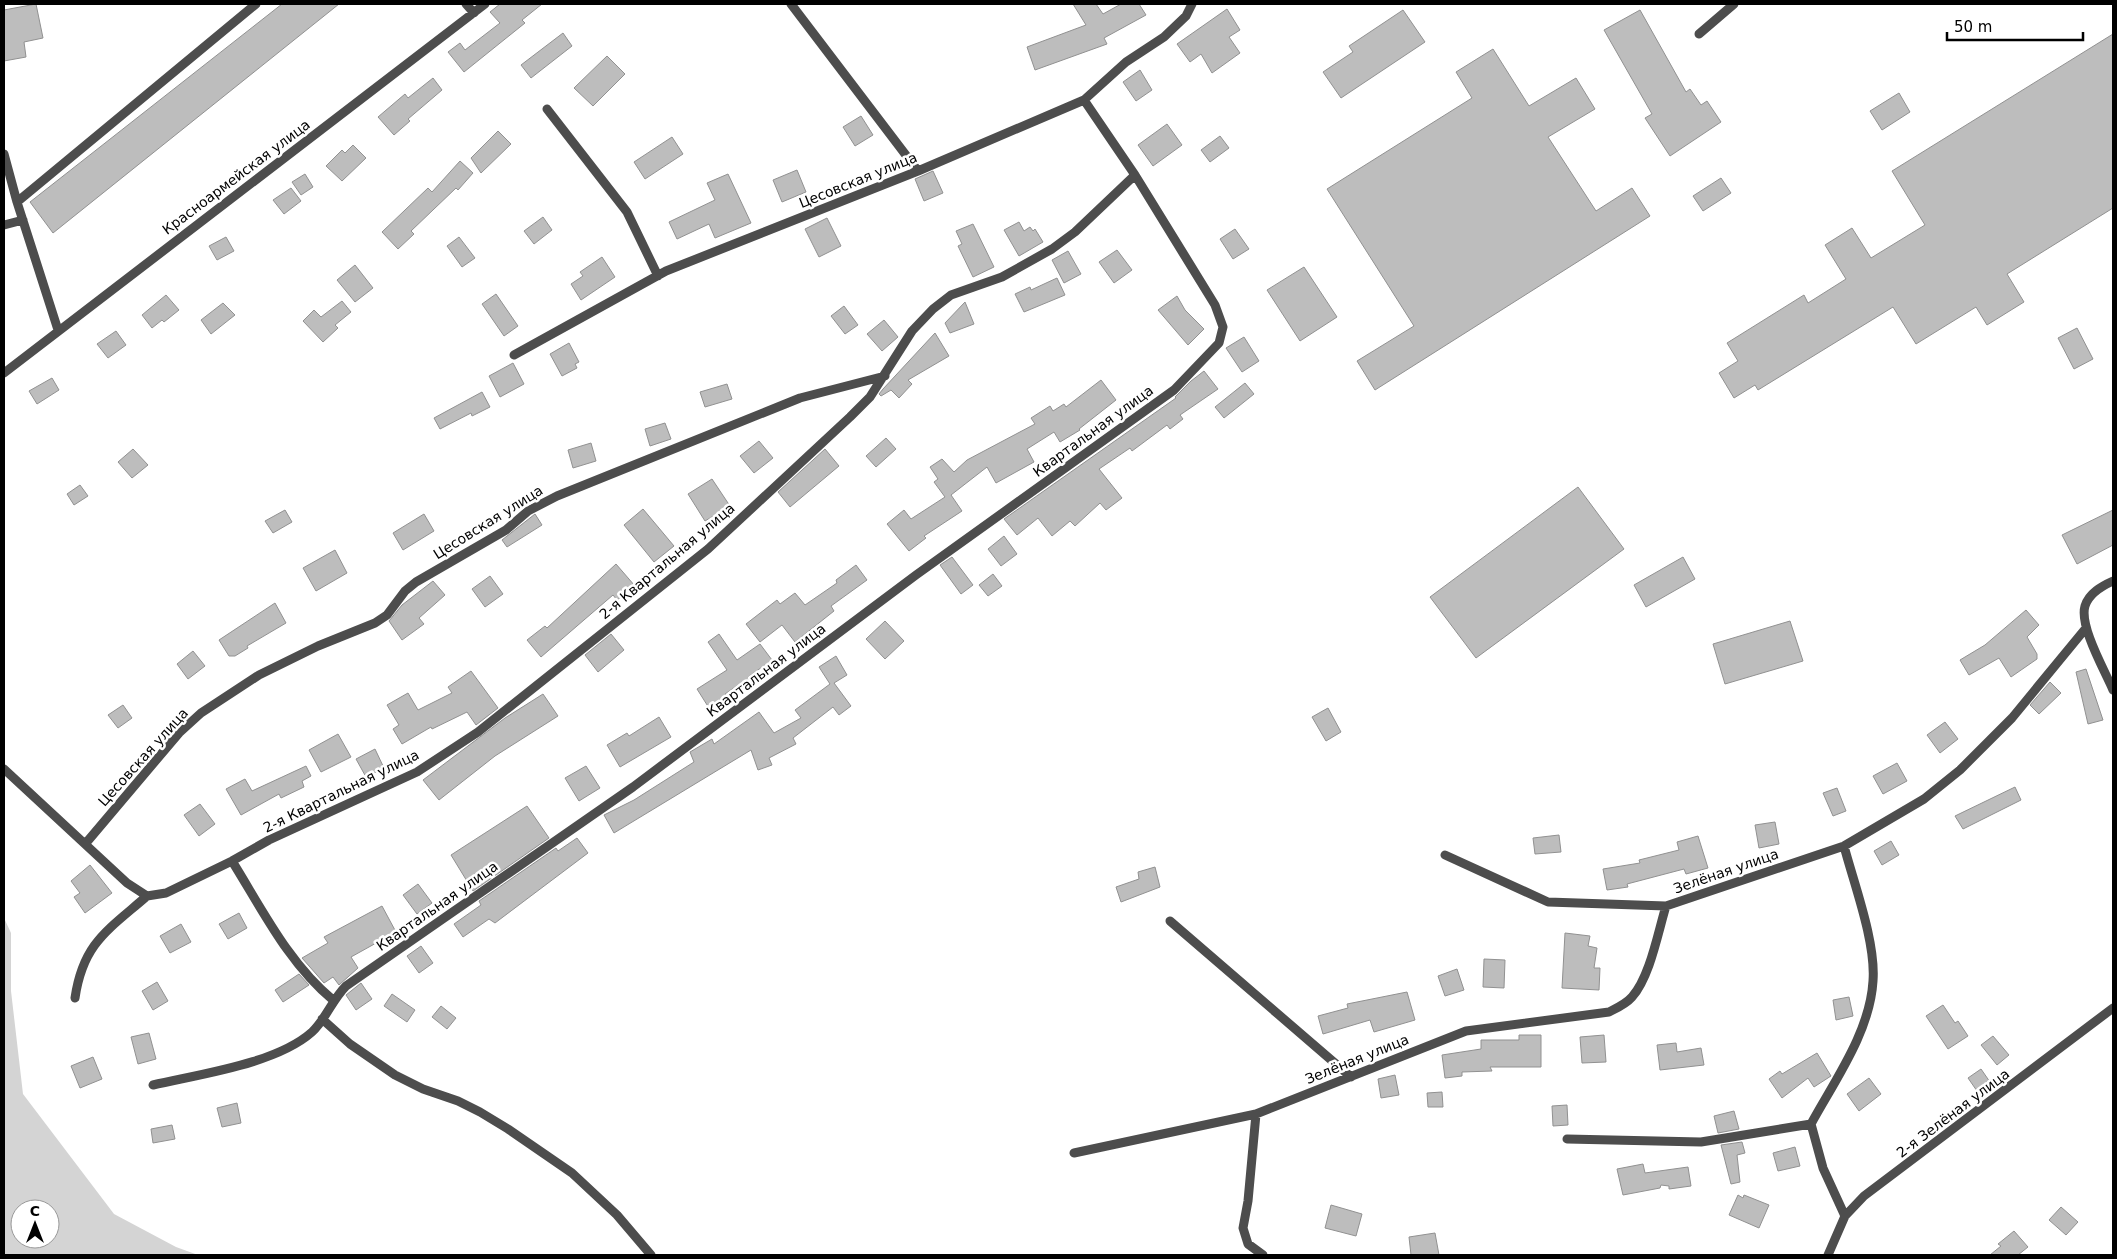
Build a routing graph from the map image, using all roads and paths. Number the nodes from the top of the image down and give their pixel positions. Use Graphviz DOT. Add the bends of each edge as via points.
graph roads {
  1 [pos="256,4"];
  2 [pos="466,4"];
  3 [pos="486,4"];
  4 [pos="791,4"];
  5 [pos="1192,4"];
  6 [pos="1734,4"];
  7 [pos="474,13"];
  8 [pos="1699,34"];
  9 [pos="1084,100"];
  10 [pos="547,109"];
  11 [pos="4,154"];
  12 [pos="918,171"];
  13 [pos="1135,175"];
  14 [pos="17,202"];
  15 [pos="23,220"];
  16 [pos="4,224"];
  17 [pos="658,276"];
  18 [pos="58,330"];
  19 [pos="514,355"];
  20 [pos="4,373"];
  21 [pos="886,375"];
  22 [pos="2113,580"];
  23 [pos="2086,628"];
  24 [pos="2113,690"];
  25 [pos="4,769"];
  26 [pos="86,843"];
  27 [pos="1844,846"];
  28 [pos="1445,855"];
  29 [pos="232,861"];
  30 [pos="147,896"];
  31 [pos="1666,906"];
  32 [pos="1170,921"];
  33 [pos="75,998"];
  34 [pos="333,1000"];
  35 [pos="2113,1008"];
  36 [pos="322,1019"];
  37 [pos="1351,1077"];
  38 [pos="153,1084"];
  39 [pos="1256,1114"];
  40 [pos="1811,1124"];
  41 [pos="1567,1139"];
  42 [pos="1074,1153"];
  43 [pos="1845,1216"];
  44 [pos="651,1255"];
  45 [pos="1263,1255"];
  46 [pos="1828,1255"];
  1 -- 14 [label="street"];
  2 -- 7 [label="street"];
  3 -- 7 [label="street, Красноармейская улица"];
  4 -- 12 [label="street"];
  5 -- 9 [label="street, Цесовская улица" via="1186,16 1164,37 1126,62"];
  6 -- 8 [label="street"];
  7 -- 18 [label="street, Красноармейская улица"];
  9 -- 12 [label="street, Цесовская улица"];
  9 -- 13 [label="street"];
  10 -- 17 [label="street" via="627,212"];
  11 -- 14 [label="street"];
  12 -- 17 [label="street, Цесовская улица"];
  13 -- 21 [label="street, 2-я Квартальная улица" via="1075,232 1052,249 1002,278 951,295 932,309 912,331"];
  13 -- 34 [label="street, Квартальная улица" via="1215,305 1223,327 1219,343 1213,350 1174,390 916,575 633,787 346,986"];
  14 -- 15 [label="street"];
  15 -- 16 [label="street"];
  15 -- 18 [label="street"];
  17 -- 19 [label="street, Цесовская улица"];
  18 -- 20 [label="street, Красноармейская улица"];
  21 -- 26 [label="street, Цесовская улица" via="800,398 557,496 528,511 506,530 416,582 387,615 259,675 201,713 179,733"];
  21 -- 29 [label="street, 2-я Квартальная улица" via="861,406 708,549 478,732 416,772 269,840"];
  22 -- 23 [label="street" via="2089,597 2084,614"];
  23 -- 24 [label="street"];
  23 -- 27 [label="street, Зелёная улица" via="2012,718 1960,770 1924,799"];
  25 -- 26 [label="street"];
  26 -- 30 [label="street" via="127,883"];
  27 -- 31 [label="street, Зелёная улица"];
  27 -- 40 [label="street" via="1867,932 1874,979 1858,1036"];
  28 -- 31 [label="street" via="1548,902"];
  29 -- 30 [label="street, 2-я Квартальная улица" via="166,893"];
  29 -- 34 [label="street" via="284,945"];
  30 -- 33 [label="street" via="94,944 81,967"];
  31 -- 37 [label="street, Зелёная улица" via="1646,973 1636,992 1621,1006 1609,1012 1466,1031"];
  32 -- 37 [label="street"];
  34 -- 36 [label="street, Квартальная улица"];
  35 -- 43 [label="street, 2-я Зелёная улица" via="1864,1196"];
  36 -- 38 [label="street, Квартальная улица" via="300,1041 272,1056"];
  36 -- 44 [label="street" via="395,1076 480,1112 572,1173 617,1215"];
  37 -- 39 [label="street, Зелёная улица"];
  39 -- 42 [label="street, Зелёная улица"];
  39 -- 45 [label="street" via="1243,1228 1248,1244"];
  40 -- 41 [label="street" via="1701,1142"];
  40 -- 43 [label="street" via="1823,1168"];
  43 -- 46 [label="street, 2-я Зелёная улица"];
}
